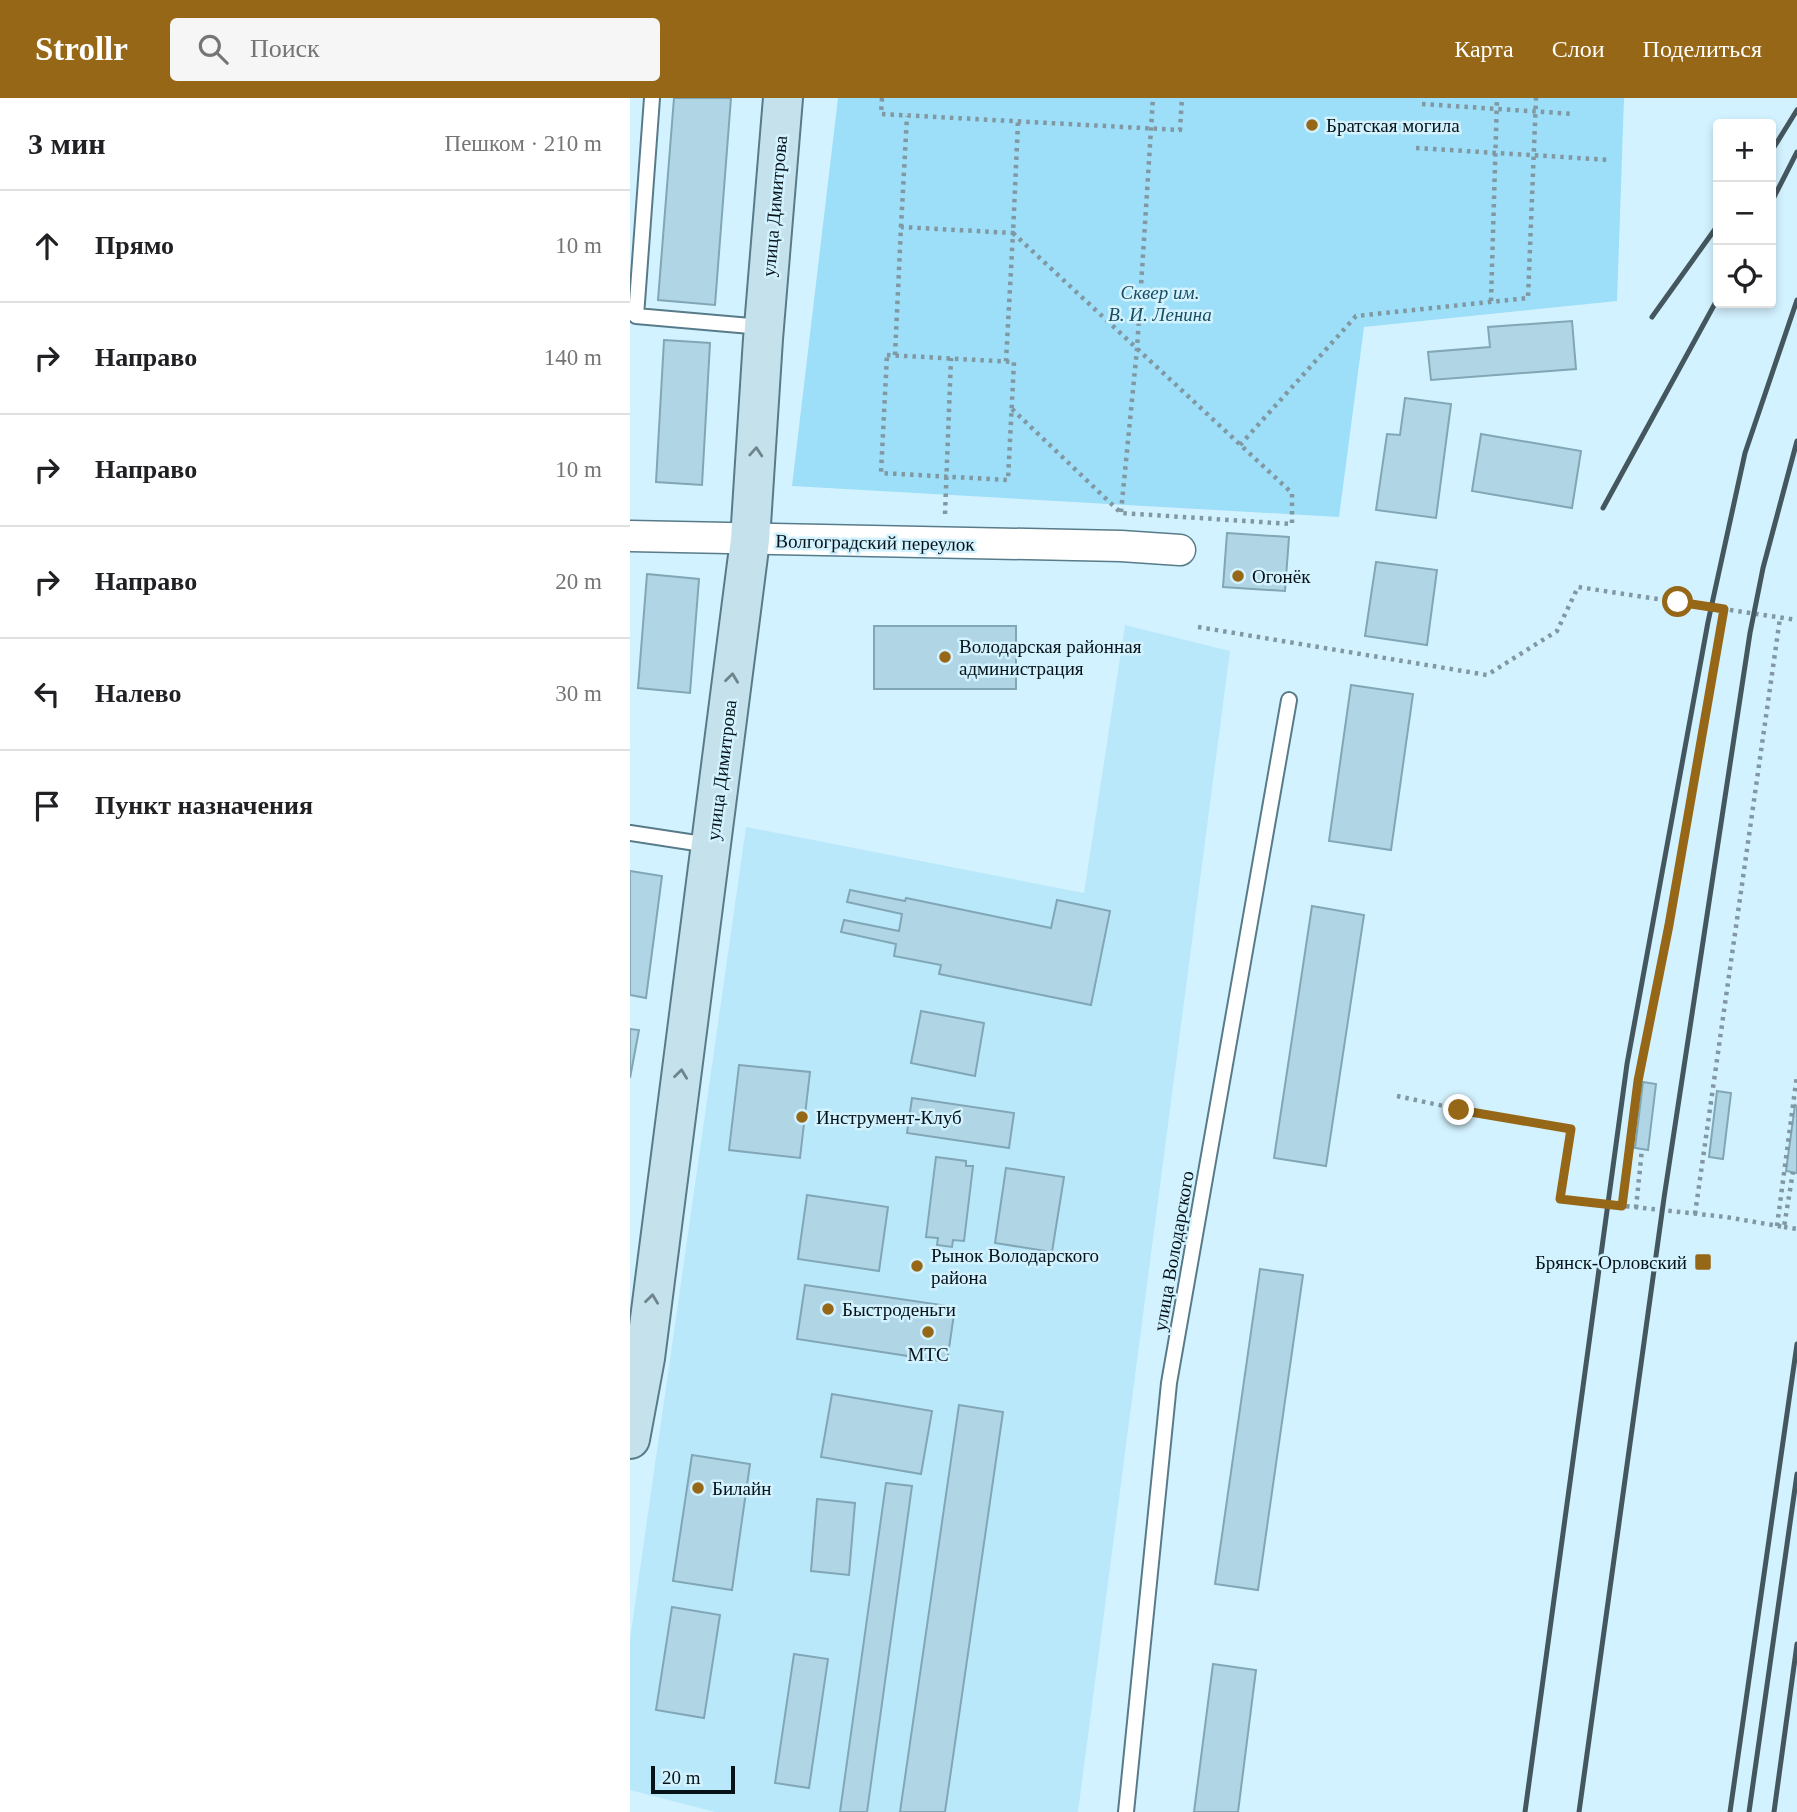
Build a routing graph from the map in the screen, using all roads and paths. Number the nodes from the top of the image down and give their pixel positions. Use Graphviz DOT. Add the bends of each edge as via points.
graph roads {
  1 [pos="652,98"];
  2 [pos="783,98"];
  3 [pos="882,98"];
  4 [pos="1153,98"];
  5 [pos="1182,98"];
  6 [pos="1497,98"];
  7 [pos="1536,98"];
  8 [pos="1422,104"];
  9 [pos="1497,109"];
  10 [pos="1536,112"];
  11 [pos="1574,114"];
  12 [pos="907,116"];
  13 [pos="1018,122"];
  14 [pos="1151,129"];
  15 [pos="1416,148"];
  16 [pos="1495,153"];
  17 [pos="1534,156"];
  18 [pos="1611,160"];
  19 [pos="901,227"];
  20 [pos="636,233"];
  21 [pos="1013,233"];
  22 [pos="1491,301"];
  23 [pos="764,327"];
  24 [pos="1138,349"];
  25 [pos="895,355"];
  26 [pos="951,358"];
  27 [pos="1006,361"];
  28 [pos="1012,409"];
  29 [pos="1240,444"];
  30 [pos="946,477"];
  31 [pos="1121,513"];
  32 [pos="630,536"];
  33 [pos="750,540"];
  34 [pos="944,543"];
  35 [pos="1121,546"];
  36 [pos="1180,550"];
  37 [pos="1724,609"];
  38 [pos="1780,618"];
  39 [pos="1797,620"];
  40 [pos="1198,627"];
  41 [pos="1289,701"];
  42 [pos="630,833"];
  43 [pos="711,845"];
  44 [pos="1797,1075"];
  45 [pos="1397,1096"];
  46 [pos="1642,1149"];
  47 [pos="1793,1172"];
  48 [pos="1622,1206"];
  49 [pos="1636,1208"];
  50 [pos="1695,1214"];
  51 [pos="1777,1226"];
  52 [pos="1784,1227"];
  53 [pos="1797,1229"];
  54 [pos="637,1357"];
  55 [pos="630,1439"];
  56 [pos="1126,1812"];
  1 -- 20 [label="lane"];
  2 -- 23 [label="main road, улица Димитрова"];
  3 -- 12 [label="path" via="881,114"];
  4 -- 14 [label="path"];
  5 -- 14 [label="path" via="1180,130"];
  6 -- 9 [label="path"];
  7 -- 10 [label="path"];
  8 -- 9 [label="path"];
  9 -- 10 [label="path"];
  9 -- 16 [label="path"];
  10 -- 11 [label="path"];
  10 -- 17 [label="path"];
  12 -- 13 [label="path"];
  12 -- 19 [label="path"];
  13 -- 14 [label="path"];
  13 -- 21 [label="path"];
  14 -- 24 [label="path"];
  15 -- 16 [label="path"];
  16 -- 17 [label="path"];
  16 -- 22 [label="path"];
  17 -- 18 [label="path"];
  17 -- 22 [label="path" via="1528,298"];
  19 -- 21 [label="path"];
  19 -- 25 [label="path"];
  20 -- 23 [label="lane" via="636,316"];
  21 -- 24 [label="path"];
  21 -- 27 [label="path"];
  22 -- 29 [label="path" via="1356,316"];
  33 -- 23 [label="main road, улица Димитрова, one-way"];
  24 -- 29 [label="path"];
  24 -- 31 [label="path"];
  25 -- 26 [label="path"];
  25 -- 30 [label="path" via="887,355 881,473"];
  26 -- 27 [label="path"];
  26 -- 30 [label="path"];
  27 -- 28 [label="path" via="1014,362"];
  28 -- 30 [label="path" via="1008,480"];
  28 -- 31 [label="path"];
  29 -- 31 [label="path" via="1292,493 1292,524"];
  30 -- 34 [label="path"];
  31 -- 35 [label="path"];
  32 -- 33 [label="street, Волгоградский переулок"];
  33 -- 34 [label="street, Волгоградский переулок"];
  43 -- 33 [label="main road, улица Димитрова, one-way"];
  34 -- 35 [label="street, Волгоградский переулок"];
  35 -- 36 [label="street, Волгоградский переулок"];
  37 -- 38 [label="path"];
  37 -- 40 [label="path" via="1578,587 1557,631 1487,675"];
  37 -- 48 [label="path" via="1638,1081"];
  38 -- 39 [label="path"];
  38 -- 50 [label="path"];
  41 -- 56 [label="lane, улица Володарского" via="1169,1383"];
  42 -- 43 [label="lane"];
  54 -- 43 [label="main road, улица Димитрова, one-way"];
  44 -- 51 [label="path"];
  45 -- 48 [label="path" via="1571,1129 1560,1199"];
  46 -- 49 [label="path"];
  47 -- 52 [label="path"];
  48 -- 49 [label="path"];
  49 -- 50 [label="path"];
  50 -- 51 [label="path"];
  51 -- 52 [label="path"];
  52 -- 53 [label="path"];
  54 -- 55 [label="main road, улица Димитрова"];
}
